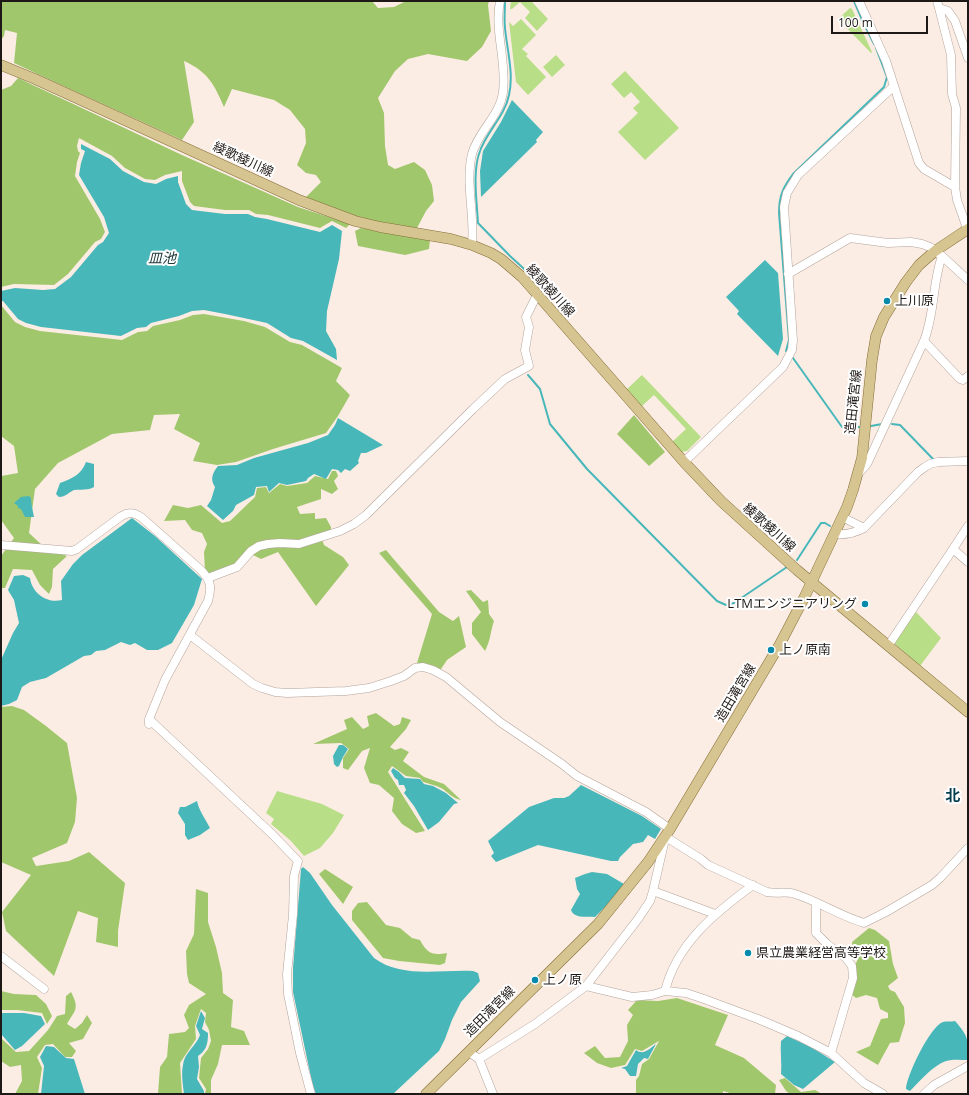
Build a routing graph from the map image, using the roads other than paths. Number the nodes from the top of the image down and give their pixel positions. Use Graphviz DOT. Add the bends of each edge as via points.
graph roads {
  1 [pos="500,1"];
  2 [pos="859,1"];
  3 [pos="938,4"];
  4 [pos="968,58"];
  5 [pos="1,65"];
  6 [pos="894,86"];
  7 [pos="956,187"];
  8 [pos="968,230"];
  9 [pos="472,245"];
  10 [pos="938,253"];
  11 [pos="788,274"];
  12 [pos="968,280"];
  13 [pos="537,295"];
  14 [pos="924,342"];
  15 [pos="968,376"];
  16 [pos="968,461"];
  17 [pos="684,462"];
  18 [pos="858,474"];
  19 [pos="842,517"];
  20 [pos="968,526"];
  21 [pos="864,528"];
  22 [pos="834,534"];
  23 [pos="1,545"];
  24 [pos="953,549"];
  25 [pos="968,562"];
  26 [pos="208,578"];
  27 [pos="811,582"];
  28 [pos="190,635"];
  29 [pos="888,646"];
  30 [pos="968,712"];
  31 [pos="668,832"];
  32 [pos="968,848"];
  33 [pos="753,885"];
  34 [pos="653,891"];
  35 [pos="816,903"];
  36 [pos="714,914"];
  37 [pos="1,956"];
  38 [pos="586,986"];
  39 [pos="44,989"];
  40 [pos="665,991"];
  41 [pos="469,1052"];
  42 [pos="832,1054"];
  43 [pos="479,1059"];
  44 [pos="968,1066"];
  45 [pos="310,1094"];
  46 [pos="426,1094"];
  47 [pos="493,1094"];
  48 [pos="883,1094"];
  49 [pos="924,1094"];
  1 -- 9 [label="street" via="498,27 504,78 503,94 495,114 472,153"];
  2 -- 6 [label="street" via="886,61"];
  3 -- 4 [label="street" via="948,10 955,21"];
  3 -- 7 [label="street" via="951,54 952,94 956,108"];
  5 -- 9 [label="main road, 綾歌綾川線" via="35,78 318,208 355,221"];
  6 -- 7 [label="street" via="919,163 924,170"];
  6 -- 11 [label="street" via="798,175 789,189 784,200"];
  7 -- 8 [label="street" via="957,200"];
  8 -- 10 [label="main road, 造田滝宮線"];
  9 -- 13 [label="main road, 綾歌綾川線" via="501,259"];
  10 -- 11 [label="street" via="922,244 911,242 888,243 850,238"];
  10 -- 12 [label="street"];
  10 -- 14 [label="street" via="932,312"];
  10 -- 18 [label="main road, 造田滝宮線" via="919,265 906,282 884,317 876,336"];
  11 -- 17 [label="street" via="793,340 787,360 776,374"];
  13 -- 17 [label="main road, 綾歌綾川線"];
  13 -- 26 [label="street" via="526,317 529,327 525,350 529,366 505,379 366,515 340,531 299,544 259,546 237,566"];
  14 -- 15 [label="street" via="960,379"];
  14 -- 18 [label="street" via="867,464"];
  16 -- 21 [label="street" via="938,462 925,467"];
  17 -- 27 [label="main road, 綾歌綾川線" via="745,524"];
  18 -- 19 [label="main road, 造田滝宮線"];
  19 -- 21 [label="street"];
  19 -- 22 [label="main road, 造田滝宮線"];
  20 -- 24 [label="street"];
  21 -- 22 [label="street" via="856,532"];
  22 -- 27 [label="main road, 造田滝宮線"];
  23 -- 26 [label="street" via="72,552 120,517 133,513 141,517"];
  24 -- 25 [label="street"];
  24 -- 29 [label="street"];
  26 -- 28 [label="street" via="211,592"];
  27 -- 29 [label="main road, 綾歌綾川線"];
  27 -- 31 [label="main road, 造田滝宮線" via="780,644"];
  28 -- 31 [label="street" via="253,684 275,692 323,692 369,688 404,676 415,668 433,670 446,677 500,722 577,776 646,812"];
  28 -- 45 [label="street" via="165,680 149,723 272,834 298,861 294,876 287,974 300,1053"];
  29 -- 30 [label="main road, 綾歌綾川線"];
  31 -- 33 [label="street" via="669,839 708,866"];
  31 -- 34 [label="street"];
  31 -- 41 [label="main road, 造田滝宮線" via="639,874 598,924"];
  32 -- 35 [label="street" via="932,885 864,923"];
  33 -- 35 [label="street" via="767,892 794,893"];
  33 -- 36 [label="street"];
  34 -- 36 [label="street"];
  34 -- 38 [label="street" via="650,901 638,919"];
  35 -- 42 [label="street" via="816,933 852,966 853,978"];
  36 -- 40 [label="street" via="684,949 674,965"];
  37 -- 39 [label="street"];
  38 -- 40 [label="street" via="632,997"];
  38 -- 43 [label="street" via="535,1024"];
  40 -- 42 [label="street" via="686,993 758,1019"];
  41 -- 43 [label="street"];
  41 -- 46 [label="main road, 造田滝宮線"];
  42 -- 48 [label="street" via="864,1083"];
  43 -- 47 [label="street"];
  44 -- 49 [label="street" via="934,1085"];
}
